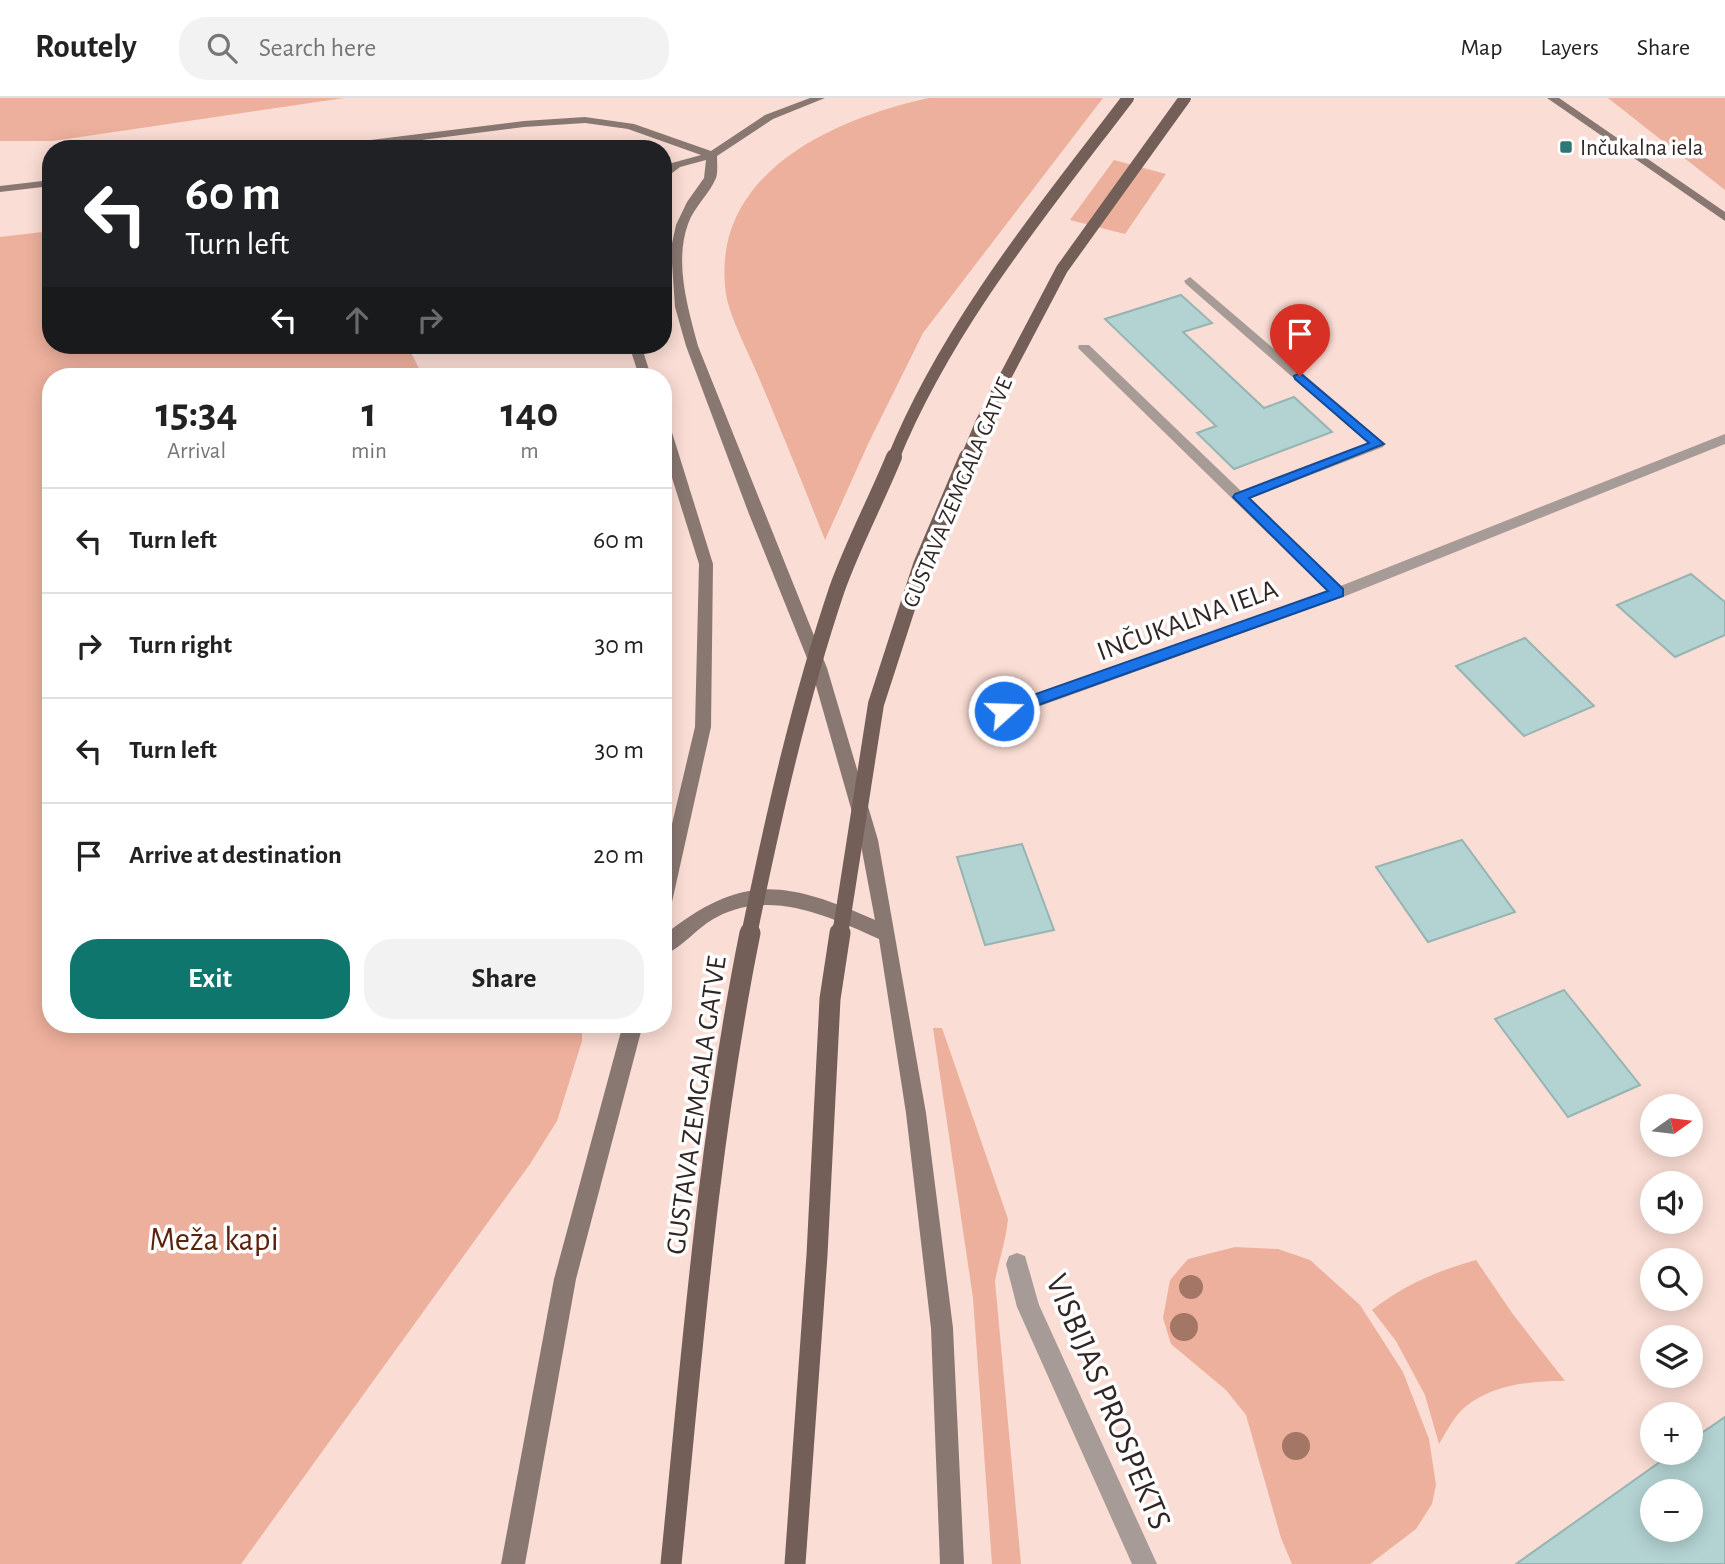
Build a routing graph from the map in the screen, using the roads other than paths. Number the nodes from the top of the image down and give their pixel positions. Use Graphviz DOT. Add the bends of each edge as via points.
graph roads {
  1 [pos="820,98"];
  2 [pos="1128,98"];
  3 [pos="1185,98"];
  4 [pos="1552,98"];
  5 [pos="395,140"];
  6 [pos="670,140"];
  7 [pos="672,141"];
  8 [pos="712,155"];
  9 [pos="672,169"];
  10 [pos="42,184"];
  11 [pos="0,189"];
  12 [pos="1725,218"];
  13 [pos="1190,281"];
  14 [pos="1084,348"];
  15 [pos="1725,439"];
  16 [pos="672,455"];
  17 [pos="1240,497"];
  18 [pos="1338,593"];
  19 [pos="979,720"];
  20 [pos="672,863"];
  21 [pos="887,934"];
  22 [pos="672,940"];
  23 [pos="631,1033"];
  24 [pos="1017,1264"];
  25 [pos="513,1564"];
  26 [pos="671,1564"];
  27 [pos="795,1564"];
  28 [pos="952,1564"];
  29 [pos="1144,1564"];
  1 -- 8 [label="street" via="769,117"];
  2 -- 26 [label="main road, GUSTAVA ZEMGALA GATVE, bridge" via="1037,216 970,314 912,417 844,574 822,638 771,826 739,985 713,1164"];
  3 -- 27 [label="main road, GUSTAVA ZEMGALA GATVE, bridge" via="1062,269 982,421 921,565 876,704 830,999"];
  4 -- 12 [label="street"];
  5 -- 6 [label="street" via="585,120 630,126"];
  7 -- 8 [label="street"];
  8 -- 9 [label="street"];
  8 -- 21 [label="street" via="710,178 692,202 677,248 681,307 746,488 819,668 869,840"];
  10 -- 11 [label="street"];
  13 -- 17 [label="street" via="1378,444"];
  14 -- 17 [label="street"];
  15 -- 18 [label="street, INČUKALNA IELA"];
  16 -- 20 [label="street" via="706,564 703,727"];
  17 -- 18 [label="street"];
  18 -- 19 [label="street, INČUKALNA IELA"];
  21 -- 22 [label="street" via="824,906 778,895 740,900 711,911"];
  21 -- 28 [label="street" via="916,1112 942,1328"];
  23 -- 25 [label="street" via="565,1279"];
  24 -- 29 [label="street, VISBIJAS PROSPEKTS" via="1028,1307"];
}
